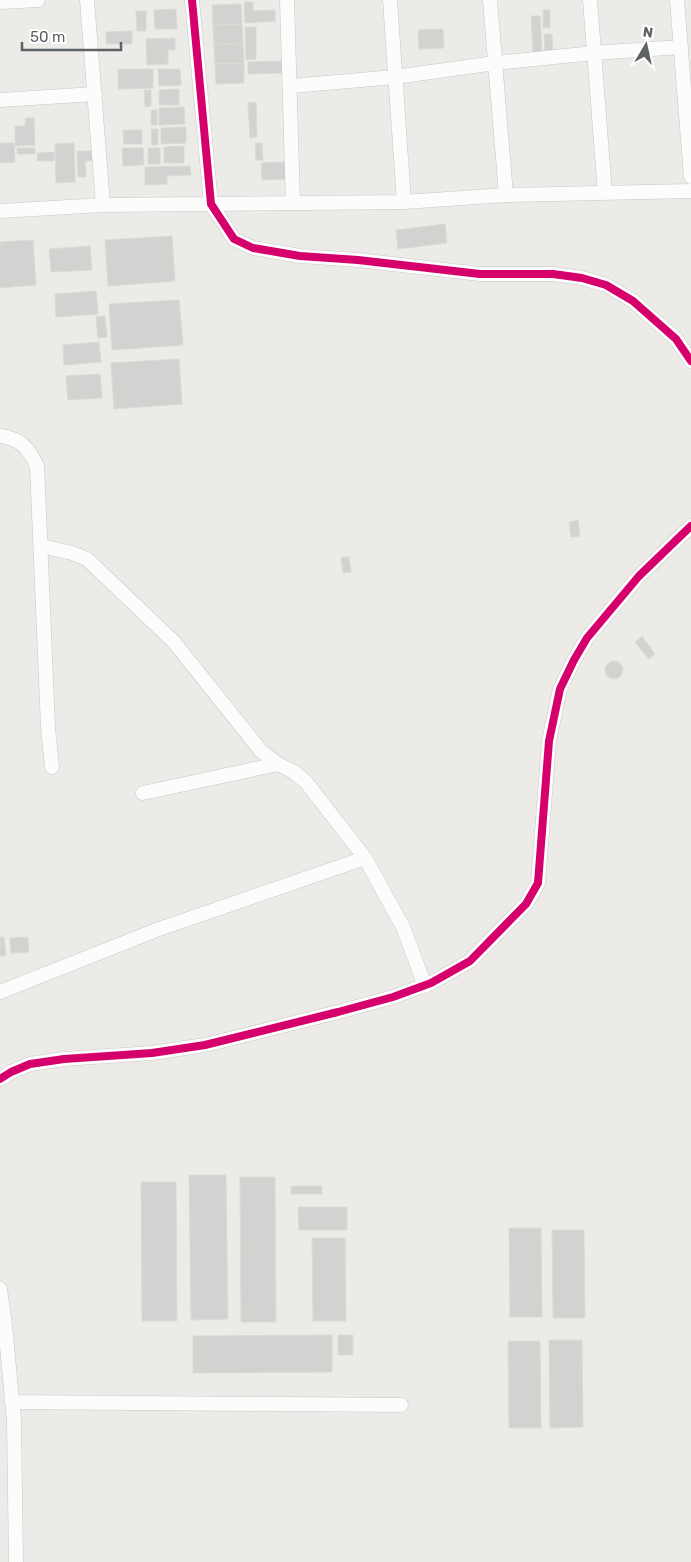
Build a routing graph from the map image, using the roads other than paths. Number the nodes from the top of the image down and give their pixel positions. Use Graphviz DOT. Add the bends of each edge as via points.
graph roads {
  1 [pos="38,0"];
  2 [pos="87,0"];
  3 [pos="192,0"];
  4 [pos="287,0"];
  5 [pos="390,0"];
  6 [pos="490,0"];
  7 [pos="590,0"];
  8 [pos="677,0"];
  9 [pos="0,2"];
  10 [pos="681,48"];
  11 [pos="594,53"];
  12 [pos="495,63"];
  13 [pos="395,77"];
  14 [pos="290,86"];
  15 [pos="95,94"];
  16 [pos="0,100"];
  17 [pos="691,178"];
  18 [pos="691,191"];
  19 [pos="605,193"];
  20 [pos="506,196"];
  21 [pos="404,202"];
  22 [pos="293,203"];
  23 [pos="211,204"];
  24 [pos="103,205"];
  25 [pos="0,211"];
  26 [pos="691,361"];
  27 [pos="0,436"];
  28 [pos="691,526"];
  29 [pos="41,546"];
  30 [pos="278,764"];
  31 [pos="52,767"];
  32 [pos="142,793"];
  33 [pos="365,858"];
  34 [pos="424,986"];
  35 [pos="0,992"];
  36 [pos="0,1079"];
  37 [pos="0,1289"];
  38 [pos="12,1402"];
  39 [pos="402,1405"];
  40 [pos="16,1562"];
  1 -- 9 [label="street"];
  2 -- 15 [label="street"];
  3 -- 23 [label="street"];
  4 -- 14 [label="street"];
  5 -- 13 [label="street"];
  6 -- 12 [label="street"];
  7 -- 11 [label="street"];
  8 -- 10 [label="street"];
  10 -- 11 [label="street"];
  10 -- 17 [label="street"];
  11 -- 12 [label="street"];
  11 -- 19 [label="street"];
  12 -- 13 [label="street"];
  12 -- 20 [label="street"];
  13 -- 14 [label="street"];
  13 -- 21 [label="street"];
  14 -- 22 [label="street"];
  15 -- 16 [label="street"];
  15 -- 24 [label="street"];
  18 -- 19 [label="street"];
  19 -- 20 [label="street"];
  20 -- 21 [label="street"];
  21 -- 22 [label="street"];
  22 -- 23 [label="street"];
  23 -- 24 [label="street"];
  23 -- 26 [label="street" via="234,239 253,248 300,256 480,274 553,274 606,285 632,300 654,319 676,339"];
  24 -- 25 [label="street"];
  27 -- 29 [label="street" via="18,440 30,451 37,466"];
  28 -- 34 [label="street" via="639,576 587,638 560,689 549,740 538,883 526,904 470,961"];
  29 -- 30 [label="street" via="88,560 174,642 262,751"];
  29 -- 31 [label="street"];
  30 -- 32 [label="street"];
  30 -- 33 [label="street" via="306,782"];
  33 -- 34 [label="street" via="403,927"];
  33 -- 35 [label="street" via="159,929"];
  34 -- 36 [label="street" via="338,1012 205,1045 30,1064"];
  37 -- 38 [label="street"];
  38 -- 39 [label="street"];
  38 -- 40 [label="street"];
}
